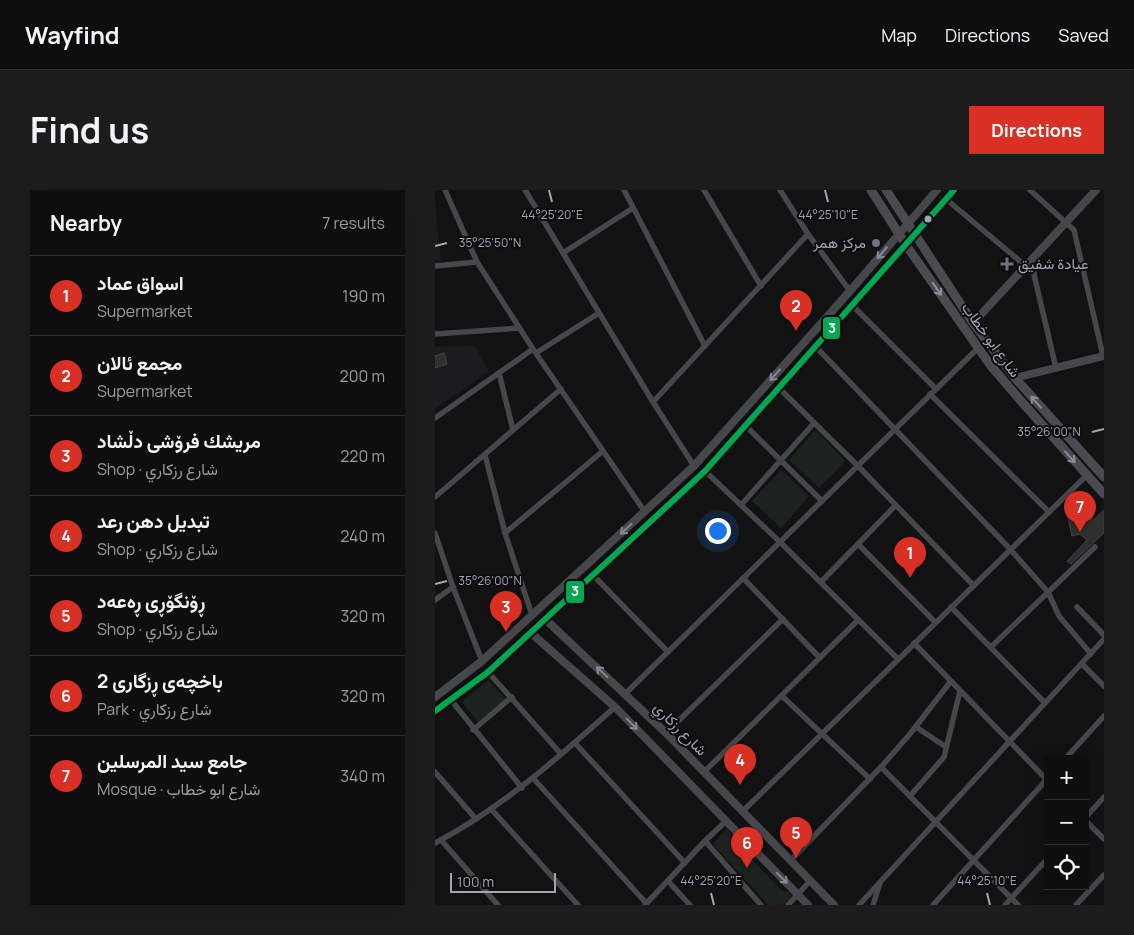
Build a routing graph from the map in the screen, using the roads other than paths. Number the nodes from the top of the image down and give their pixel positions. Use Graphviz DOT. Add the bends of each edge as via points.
graph roads {
  1 [pos="445,190"];
  2 [pos="525,190"];
  3 [pos="624,190"];
  4 [pos="704,190"];
  5 [pos="780,190"];
  6 [pos="871,190"];
  7 [pos="886,190"];
  8 [pos="937,190"];
  9 [pos="954,190"];
  10 [pos="1030,190"];
  11 [pos="1096,190"];
  12 [pos="946,199"];
  13 [pos="633,208"];
  14 [pos="908,223"];
  15 [pos="1067,223"];
  16 [pos="809,234"];
  17 [pos="899,234"];
  18 [pos="915,235"];
  19 [pos="906,245"];
  20 [pos="563,253"];
  21 [pos="477,262"];
  22 [pos="1029,264"];
  23 [pos="435,266"];
  24 [pos="761,286"];
  25 [pos="850,292"];
  26 [pos="852,306"];
  27 [pos="599,313"];
  28 [pos="973,323"];
  29 [pos="519,328"];
  30 [pos="435,334"];
  31 [pos="705,346"];
  32 [pos="816,346"];
  33 [pos="978,348"];
  34 [pos="534,351"];
  35 [pos="1103,356"];
  36 [pos="1056,368"];
  37 [pos="499,373"];
  38 [pos="1015,378"];
  39 [pos="779,388"];
  40 [pos="561,389"];
  41 [pos="936,389"];
  42 [pos="930,394"];
  43 [pos="653,402"];
  44 [pos="435,418"];
  45 [pos="814,423"];
  46 [pos="746,426"];
  47 [pos="895,429"];
  48 [pos="513,430"];
  49 [pos="603,451"];
  50 [pos="485,455"];
  51 [pos="781,460"];
  52 [pos="857,465"];
  53 [pos="694,466"];
  54 [pos="705,471"];
  55 [pos="1087,475"];
  56 [pos="1104,477"];
  57 [pos="669,490"];
  58 [pos="1104,494"];
  59 [pos="435,497"];
  60 [pos="676,499"];
  61 [pos="821,501"];
  62 [pos="741,505"];
  63 [pos="895,506"];
  64 [pos="645,512"];
  65 [pos="1049,512"];
  66 [pos="435,533"];
  67 [pos="505,533"];
  68 [pos="780,542"];
  69 [pos="858,544"];
  70 [pos="1095,547"];
  71 [pos="1010,549"];
  72 [pos="593,575"];
  73 [pos="743,578"];
  74 [pos="821,582"];
  75 [pos="973,585"];
  76 [pos="453,587"];
  77 [pos="1048,592"];
  78 [pos="435,600"];
  79 [pos="951,607"];
  80 [pos="1077,607"];
  81 [pos="532,615"];
  82 [pos="545,619"];
  83 [pos="783,619"];
  84 [pos="859,620"];
  85 [pos="935,622"];
  86 [pos="531,632"];
  87 [pos="1104,635"];
  88 [pos="1104,639"];
  89 [pos="571,643"];
  90 [pos="914,643"];
  91 [pos="991,647"];
  92 [pos="667,652"];
  93 [pos="1091,654"];
  94 [pos="559,656"];
  95 [pos="820,658"];
  96 [pos="898,659"];
  97 [pos="482,661"];
  98 [pos="1082,664"];
  99 [pos="488,672"];
  100 [pos="461,677"];
  101 [pos="951,681"];
  102 [pos="1104,686"];
  103 [pos="469,687"];
  104 [pos="960,691"];
  105 [pos="625,694"];
  106 [pos="782,696"];
  107 [pos="435,697"];
  108 [pos="512,697"];
  109 [pos="451,700"];
  110 [pos="1045,703"];
  111 [pos="615,706"];
  112 [pos="435,711"];
  113 [pos="1104,716"];
  114 [pos="916,727"];
  115 [pos="473,730"];
  116 [pos="821,733"];
  117 [pos="666,734"];
  118 [pos="1009,742"];
  119 [pos="575,743"];
  120 [pos="946,747"];
  121 [pos="561,754"];
  122 [pos="1069,755"];
  123 [pos="881,767"];
  124 [pos="435,772"];
  125 [pos="704,772"];
  126 [pos="1044,777"];
  127 [pos="533,778"];
  128 [pos="870,779"];
  129 [pos="1044,783"];
  130 [pos="522,788"];
  131 [pos="910,796"];
  132 [pos="1104,797"];
  133 [pos="491,809"];
  134 [pos="742,812"];
  135 [pos="1089,814"];
  136 [pos="476,819"];
  137 [pos="726,821"];
  138 [pos="935,822"];
  139 [pos="1089,823"];
  140 [pos="1104,839"];
  141 [pos="705,841"];
  142 [pos="438,842"];
  143 [pos="791,860"];
  144 [pos="973,860"];
  145 [pos="685,862"];
  146 [pos="1044,862"];
  147 [pos="1104,875"];
  148 [pos="811,880"];
  149 [pos="668,881"];
  150 [pos="880,881"];
  151 [pos="798,894"];
  152 [pos="1011,898"];
  153 [pos="646,904"];
  154 [pos="497,905"];
  155 [pos="578,905"];
  156 [pos="690,905"];
  157 [pos="761,905"];
  158 [pos="788,905"];
  159 [pos="808,905"];
  160 [pos="834,905"];
  161 [pos="859,905"];
  162 [pos="873,905"];
  163 [pos="933,905"];
  164 [pos="1005,905"];
  165 [pos="1018,905"];
  166 [pos="1076,905"];
  1 -- 21 [label="street"];
  2 -- 20 [label="street"];
  3 -- 13 [label="street"];
  4 -- 24 [label="street"];
  5 -- 16 [label="street"];
  6 -- 17 [label="main road, شارع ابو خطاب"];
  7 -- 14 [label="main road, شارع ابو خطاب"];
  8 -- 14 [label="street"];
  9 -- 12 [label="street"];
  10 -- 15 [label="street"];
  11 -- 15 [label="street"];
  12 -- 18 [label="street"];
  12 -- 22 [label="street"];
  13 -- 20 [label="street"];
  13 -- 31 [label="street"];
  14 -- 17 [label="street"];
  14 -- 18 [label="main road, شارع ابو خطاب"];
  15 -- 22 [label="street"];
  15 -- 35 [label="street" via="1074,230"];
  16 -- 24 [label="street"];
  16 -- 25 [label="street"];
  17 -- 19 [label="main road, شارع ابو خطاب"];
  17 -- 25 [label="street, one-way"];
  18 -- 19 [label="street"];
  18 -- 28 [label="main road, شارع ابو خطاب"];
  19 -- 26 [label="street"];
  19 -- 33 [label="main road, شارع ابو خطاب, one-way"];
  20 -- 27 [label="street"];
  21 -- 23 [label="street"];
  21 -- 29 [label="street"];
  22 -- 28 [label="street"];
  22 -- 36 [label="street" via="1034,273"];
  24 -- 31 [label="street"];
  25 -- 53 [label="street, one-way"];
  26 -- 32 [label="street"];
  26 -- 41 [label="street"];
  27 -- 34 [label="street"];
  27 -- 43 [label="street"];
  28 -- 38 [label="main road, شارع ابو خطاب"];
  29 -- 30 [label="street"];
  29 -- 34 [label="street"];
  31 -- 43 [label="street"];
  32 -- 39 [label="street"];
  32 -- 47 [label="street"];
  33 -- 41 [label="street"];
  33 -- 55 [label="main road, شارع ابو خطاب, one-way"];
  34 -- 37 [label="street"];
  34 -- 40 [label="street"];
  35 -- 36 [label="street"];
  36 -- 38 [label="street"];
  37 -- 44 [label="street"];
  37 -- 48 [label="street"];
  56 -- 38 [label="main road, شارع ابو خطاب, one-way"];
  39 -- 45 [label="street"];
  39 -- 46 [label="street"];
  40 -- 48 [label="street"];
  40 -- 49 [label="street"];
  41 -- 42 [label="street"];
  42 -- 47 [label="street"];
  42 -- 65 [label="street"];
  43 -- 53 [label="street"];
  45 -- 51 [label="street"];
  45 -- 52 [label="street"];
  46 -- 51 [label="street"];
  46 -- 54 [label="street"];
  47 -- 52 [label="street"];
  47 -- 71 [label="street"];
  48 -- 50 [label="street"];
  49 -- 64 [label="street"];
  49 -- 67 [label="street"];
  50 -- 59 [label="street"];
  50 -- 67 [label="street"];
  51 -- 61 [label="street"];
  51 -- 62 [label="street"];
  52 -- 61 [label="street"];
  52 -- 63 [label="street"];
  53 -- 57 [label="street"];
  54 -- 60 [label="street"];
  54 -- 62 [label="street"];
  55 -- 58 [label="main road, شارع ابو خطاب"];
  55 -- 65 [label="street"];
  57 -- 60 [label="street"];
  57 -- 64 [label="street"];
  60 -- 72 [label="street"];
  61 -- 68 [label="street"];
  62 -- 68 [label="street"];
  63 -- 69 [label="street"];
  63 -- 75 [label="street"];
  64 -- 81 [label="street, one-way"];
  65 -- 71 [label="street"];
  66 -- 76 [label="street"];
  67 -- 81 [label="street"];
  68 -- 73 [label="street"];
  68 -- 74 [label="street"];
  69 -- 74 [label="street"];
  69 -- 85 [label="street"];
  70 -- 77 [label="street"];
  71 -- 75 [label="street"];
  71 -- 77 [label="street"];
  72 -- 82 [label="street"];
  72 -- 92 [label="street"];
  73 -- 83 [label="street"];
  73 -- 92 [label="street"];
  74 -- 84 [label="street"];
  75 -- 79 [label="street"];
  76 -- 78 [label="street"];
  76 -- 97 [label="street"];
  77 -- 91 [label="street"];
  77 -- 93 [label="street" via="1059,616"];
  79 -- 85 [label="street"];
  79 -- 91 [label="street"];
  80 -- 87 [label="street"];
  81 -- 97 [label="street"];
  82 -- 86 [label="street"];
  82 -- 89 [label="street, شارع رزكاري"];
  83 -- 95 [label="street"];
  83 -- 117 [label="street"];
  84 -- 95 [label="street"];
  84 -- 96 [label="street"];
  85 -- 90 [label="street"];
  86 -- 94 [label="street, شارع رزكاري"];
  86 -- 99 [label="street"];
  88 -- 93 [label="street"];
  89 -- 94 [label="street"];
  105 -- 89 [label="street, شارع رزكاري, one-way"];
  90 -- 96 [label="street"];
  90 -- 101 [label="street"];
  91 -- 110 [label="street"];
  92 -- 105 [label="street"];
  93 -- 98 [label="street"];
  94 -- 111 [label="street, شارع رزكاري"];
  95 -- 106 [label="street"];
  96 -- 116 [label="street"];
  97 -- 100 [label="street"];
  98 -- 102 [label="street"];
  98 -- 110 [label="street"];
  99 -- 103 [label="street"];
  99 -- 108 [label="street"];
  100 -- 103 [label="street"];
  100 -- 107 [label="street"];
  101 -- 104 [label="street"];
  101 -- 114 [label="street"];
  103 -- 109 [label="street"];
  104 -- 118 [label="street"];
  104 -- 120 [label="street"];
  105 -- 117 [label="street, شارع رزكاري"];
  106 -- 116 [label="street"];
  106 -- 125 [label="street"];
  108 -- 115 [label="street"];
  108 -- 121 [label="street"];
  109 -- 112 [label="street"];
  109 -- 115 [label="street"];
  110 -- 118 [label="street"];
  111 -- 119 [label="street"];
  111 -- 137 [label="street, شارع رزكاري, one-way"];
  113 -- 122 [label="street"];
  114 -- 120 [label="street"];
  114 -- 123 [label="street"];
  115 -- 130 [label="street"];
  116 -- 128 [label="street"];
  116 -- 134 [label="street"];
  117 -- 125 [label="street, شارع رزكاري"];
  118 -- 126 [label="street"];
  118 -- 138 [label="street"];
  119 -- 121 [label="street"];
  119 -- 145 [label="street"];
  120 -- 131 [label="street" via="945,756"];
  121 -- 127 [label="street"];
  123 -- 128 [label="street"];
  123 -- 131 [label="street"];
  124 -- 136 [label="street"];
  125 -- 134 [label="street, شارع رزكاري"];
  127 -- 130 [label="street"];
  127 -- 153 [label="street"];
  128 -- 143 [label="street"];
  129 -- 144 [label="street"];
  130 -- 133 [label="street"];
  131 -- 138 [label="street"];
  132 -- 135 [label="street"];
  133 -- 136 [label="street"];
  133 -- 155 [label="street"];
  134 -- 143 [label="street, شارع رزكاري"];
  136 -- 142 [label="street"];
  137 -- 141 [label="street"];
  137 -- 151 [label="street, شارع رزكاري, one-way"];
  138 -- 144 [label="street"];
  138 -- 150 [label="street"];
  139 -- 140 [label="street"];
  141 -- 145 [label="street"];
  141 -- 157 [label="street"];
  142 -- 154 [label="street"];
  143 -- 148 [label="street, شارع رزكاري"];
  144 -- 152 [label="street"];
  144 -- 163 [label="street"];
  145 -- 149 [label="street"];
  146 -- 152 [label="street"];
  147 -- 166 [label="street"];
  148 -- 151 [label="street"];
  148 -- 160 [label="street, شارع رزكاري"];
  149 -- 153 [label="street"];
  149 -- 156 [label="street"];
  150 -- 161 [label="street"];
  150 -- 162 [label="street"];
  151 -- 158 [label="street"];
  151 -- 159 [label="street, شارع رزكاري"];
  152 -- 164 [label="street"];
  152 -- 165 [label="street"];
}
